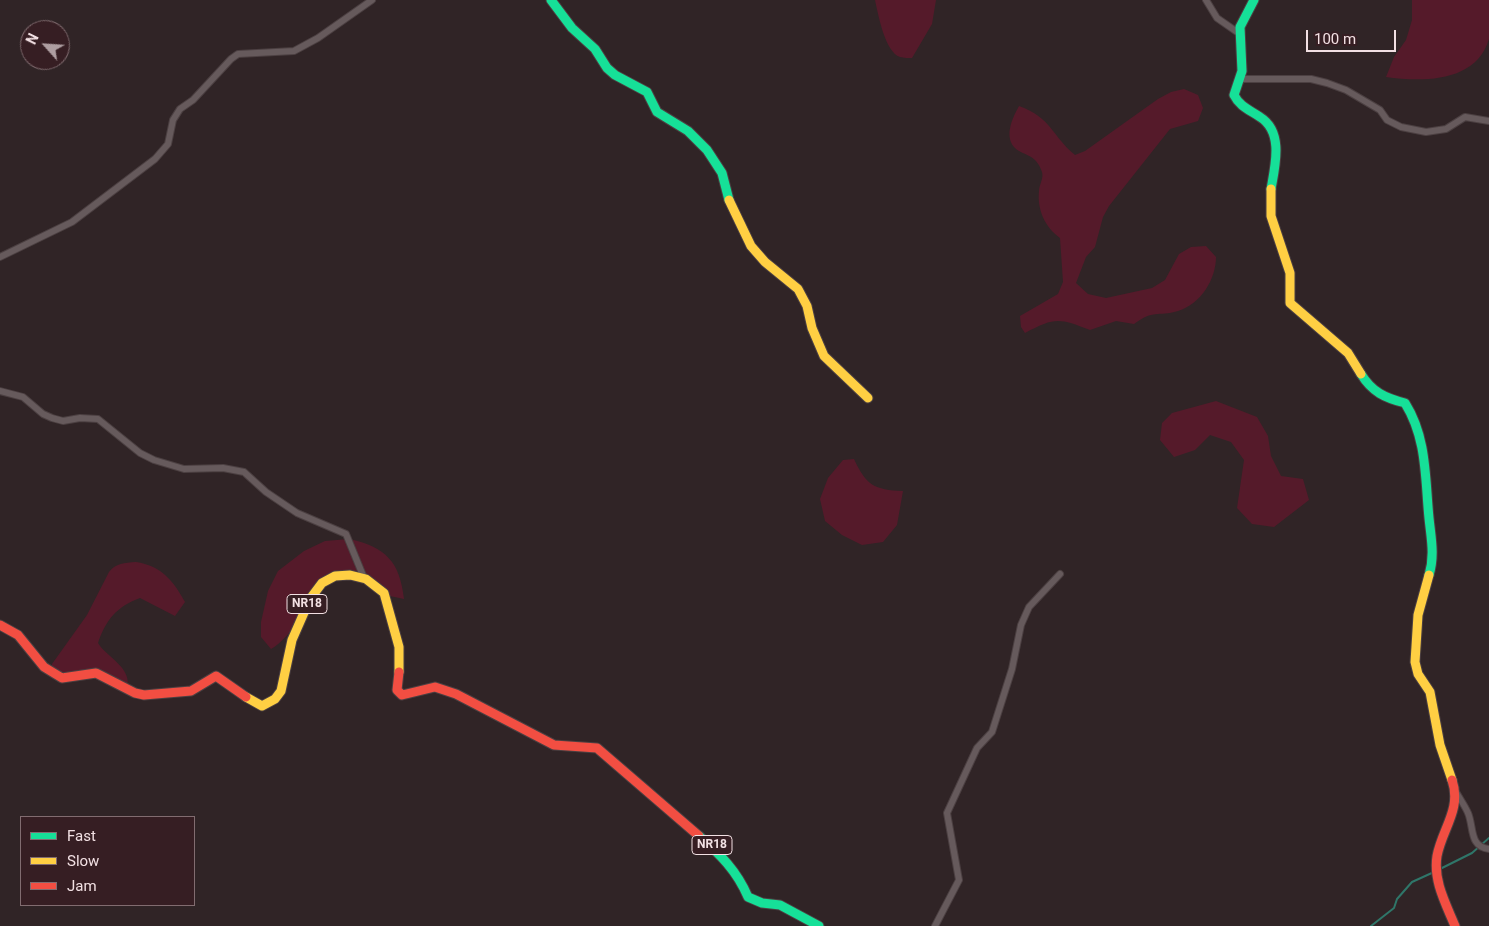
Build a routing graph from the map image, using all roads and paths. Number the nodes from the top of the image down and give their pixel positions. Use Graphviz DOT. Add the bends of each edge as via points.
graph roads {
  1 [pos="372,0"];
  2 [pos="551,0"];
  3 [pos="1206,0"];
  4 [pos="1254,0"];
  5 [pos="1240,34"];
  6 [pos="1240,79"];
  7 [pos="1489,121"];
  8 [pos="0,257"];
  9 [pos="0,391"];
  10 [pos="868,398"];
  11 [pos="1060,574"];
  12 [pos="364,578"];
  13 [pos="0,625"];
  14 [pos="1456,792"];
  15 [pos="1489,849"];
  16 [pos="819,926"];
  17 [pos="935,926"];
  18 [pos="1455,926"];
  1 -- 8 [label="street" via="294,51 238,54 180,109 173,120 168,144 155,160 72,222"];
  2 -- 10 [label="main road" via="572,28 596,50 611,72 647,92 657,112 688,132 707,150 722,173 731,207 750,246 798,289 824,356"];
  3 -- 5 [label="street" via="1217,18"];
  4 -- 5 [label="main road" via="1240,27"];
  5 -- 6 [label="main road"];
  6 -- 7 [label="street" via="1311,79 1327,83 1380,110 1387,120 1426,132 1446,129 1465,117"];
  6 -- 14 [label="main road" via="1234,95 1236,102 1266,120 1274,135 1278,164 1271,186 1271,218 1290,275 1290,303 1348,353 1372,390 1385,398 1404,403 1419,434 1427,474 1434,558 1418,615 1415,662 1418,674 1430,692 1440,745"];
  9 -- 12 [label="street" via="24,396 52,418 98,419 140,453 154,460 184,469 223,468 244,472 297,513 346,534"];
  11 -- 17 [label="street" via="1029,607 992,732 977,748 947,813 959,880"];
  12 -- 13 [label="main road, NR18" via="342,575 328,578 321,584 308,602 297,628 283,686 277,696 262,706 216,676 182,694 144,695 135,694 96,673 57,677 46,669 16,633"];
  12 -- 16 [label="main road, NR18" via="385,594 401,653 396,680 397,690 402,695 435,687 456,694 554,745 586,744 597,748 722,855 748,897 780,905"];
  14 -- 15 [label="street" via="1469,815 1475,842"];
  14 -- 18 [label="main road" via="1454,810 1437,855 1440,892"];
}
